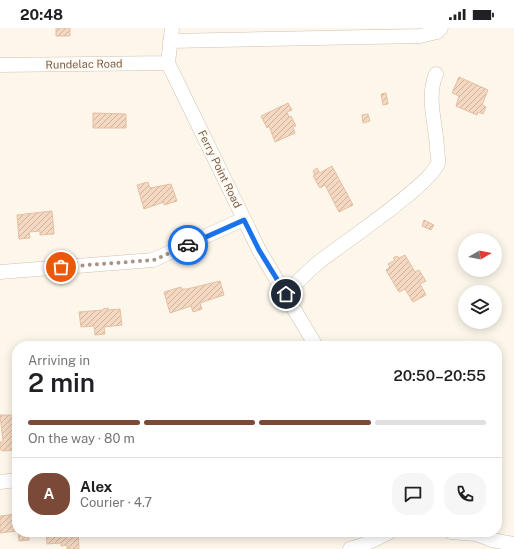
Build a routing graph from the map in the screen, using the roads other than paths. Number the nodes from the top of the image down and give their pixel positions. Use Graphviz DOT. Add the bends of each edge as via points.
graph roads {
  1 [pos="441,28"];
  2 [pos="171,35"];
  3 [pos="168,63"];
  4 [pos="0,65"];
  5 [pos="436,74"];
  6 [pos="244,220"];
  7 [pos="0,272"];
  8 [pos="286,294"];
  9 [pos="313,341"];
  10 [pos="12,481"];
  11 [pos="0,482"];
  12 [pos="381,537"];
  13 [pos="484,537"];
  14 [pos="514,544"];
  15 [pos="350,549"];
  1 -- 2 [label="street" via="437,32 420,36"];
  2 -- 3 [label="street"];
  3 -- 4 [label="street, Rundelac Road"];
  3 -- 6 [label="street, Ferry Point Road"];
  5 -- 8 [label="street" via="431,86 431,108 438,164 400,201 318,263"];
  6 -- 7 [label="street" via="154,260"];
  6 -- 8 [label="street, Ferry Point Road"];
  8 -- 9 [label="street, Ferry Point Road"];
  10 -- 11 [label="street"];
  12 -- 15 [label="street"];
  13 -- 14 [label="street"];
}
